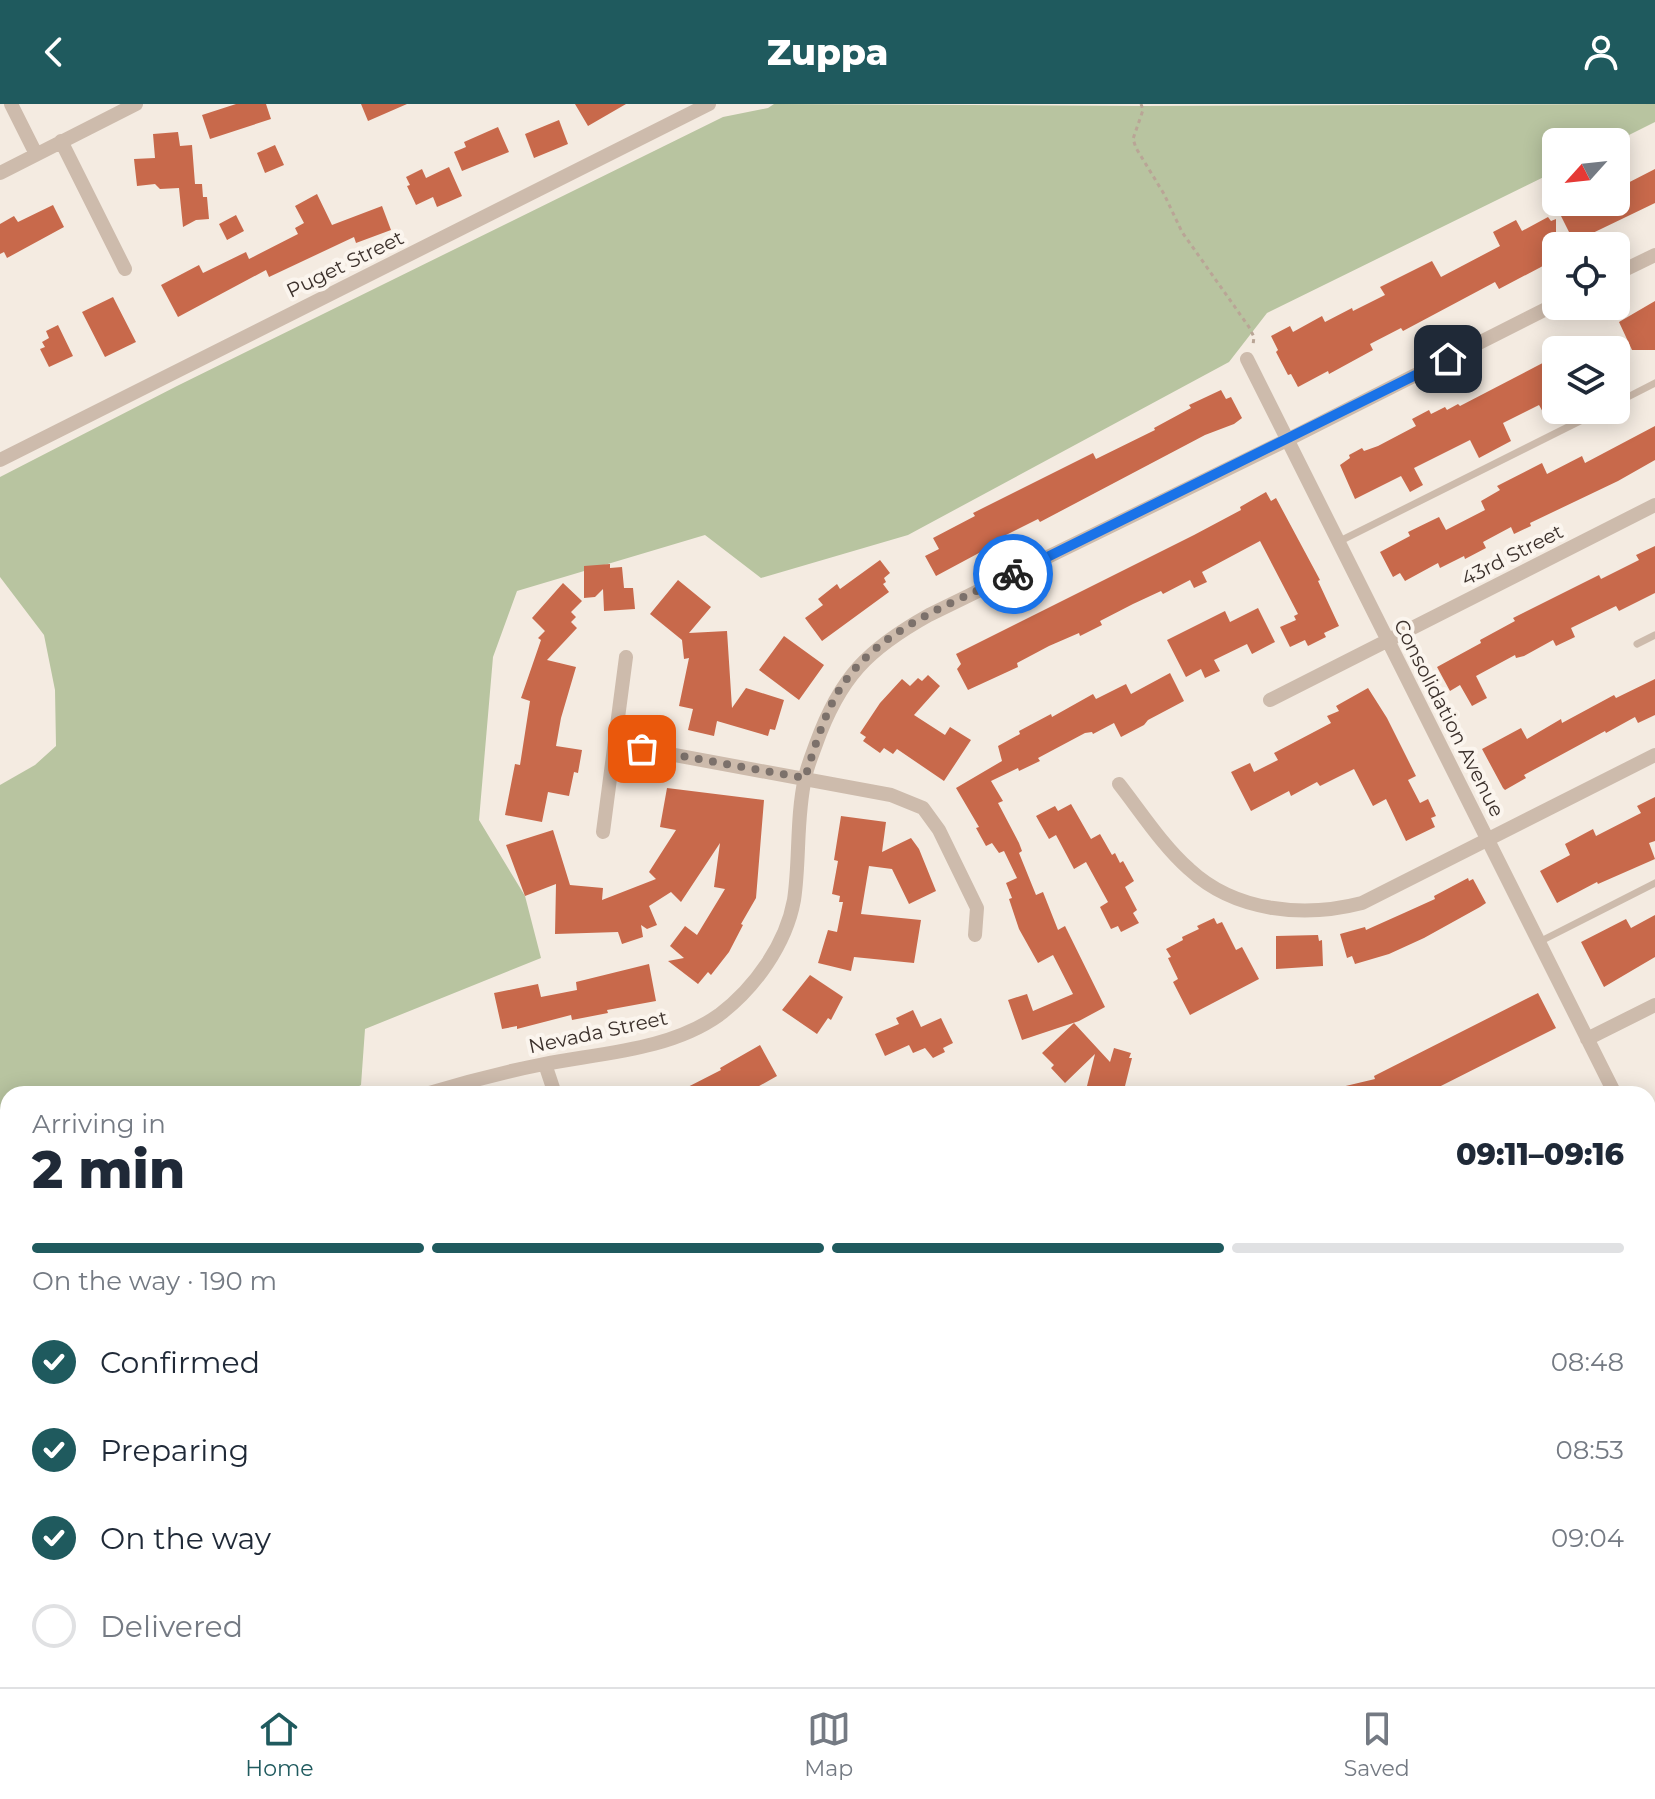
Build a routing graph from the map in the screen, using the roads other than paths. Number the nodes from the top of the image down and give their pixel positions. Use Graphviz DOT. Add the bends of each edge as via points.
graph roads {
  1 [pos="11,104"];
  2 [pos="136,104"];
  3 [pos="709,104"];
  4 [pos="61,141"];
  5 [pos="36,154"];
  6 [pos="0,173"];
  7 [pos="1655,255"];
  8 [pos="1630,267"];
  9 [pos="125,269"];
  10 [pos="1542,311"];
  11 [pos="1247,359"];
  12 [pos="1655,383"];
  13 [pos="1630,396"];
  14 [pos="1574,424"];
  15 [pos="1287,440"];
  16 [pos="0,460"];
  17 [pos="1655,505"];
  18 [pos="1338,542"];
  19 [pos="1655,635"];
  20 [pos="1388,641"];
  21 [pos="1637,644"];
  22 [pos="626,657"];
  23 [pos="1270,700"];
  24 [pos="615,744"];
  25 [pos="1655,755"];
  26 [pos="805,778"];
  27 [pos="1119,784"];
  28 [pos="603,832"];
  29 [pos="1488,840"];
  30 [pos="1655,883"];
  31 [pos="975,935"];
  32 [pos="1539,942"];
  33 [pos="1655,1005"];
  34 [pos="1587,1039"];
  35 [pos="545,1064"];
  36 [pos="458,1086"];
  37 [pos="552,1086"];
  38 [pos="1611,1086"];
  1 -- 5 [label="street"];
  2 -- 4 [label="street"];
  3 -- 16 [label="street, Puget Street"];
  4 -- 5 [label="street"];
  4 -- 9 [label="street"];
  5 -- 6 [label="street"];
  7 -- 8 [label="street"];
  10 -- 15 [label="street, Nevada Street"];
  11 -- 15 [label="street, Consolidation Avenue"];
  12 -- 13 [label="lane"];
  14 -- 18 [label="lane"];
  15 -- 18 [label="street, Consolidation Avenue"];
  15 -- 26 [label="street, Nevada Street" via="892,636 838,692"];
  17 -- 20 [label="street, 43rd Street"];
  18 -- 20 [label="street, Consolidation Avenue"];
  19 -- 21 [label="lane"];
  20 -- 23 [label="street, 43rd Street"];
  20 -- 29 [label="street, Consolidation Avenue"];
  22 -- 24 [label="street"];
  24 -- 26 [label="street"];
  24 -- 28 [label="street"];
  25 -- 29 [label="street"];
  26 -- 31 [label="street" via="891,795 923,808 977,908"];
  26 -- 35 [label="street, Nevada Street" via="794,901 777,949 751,984 718,1015 681,1034"];
  27 -- 29 [label="street" via="1189,869 1227,894 1281,910 1335,910 1362,903"];
  29 -- 32 [label="street, Consolidation Avenue"];
  30 -- 32 [label="lane"];
  32 -- 34 [label="street, Consolidation Avenue"];
  33 -- 34 [label="street"];
  34 -- 38 [label="street, Consolidation Avenue"];
  35 -- 36 [label="street, Nevada Street"];
  35 -- 37 [label="street"];
}
